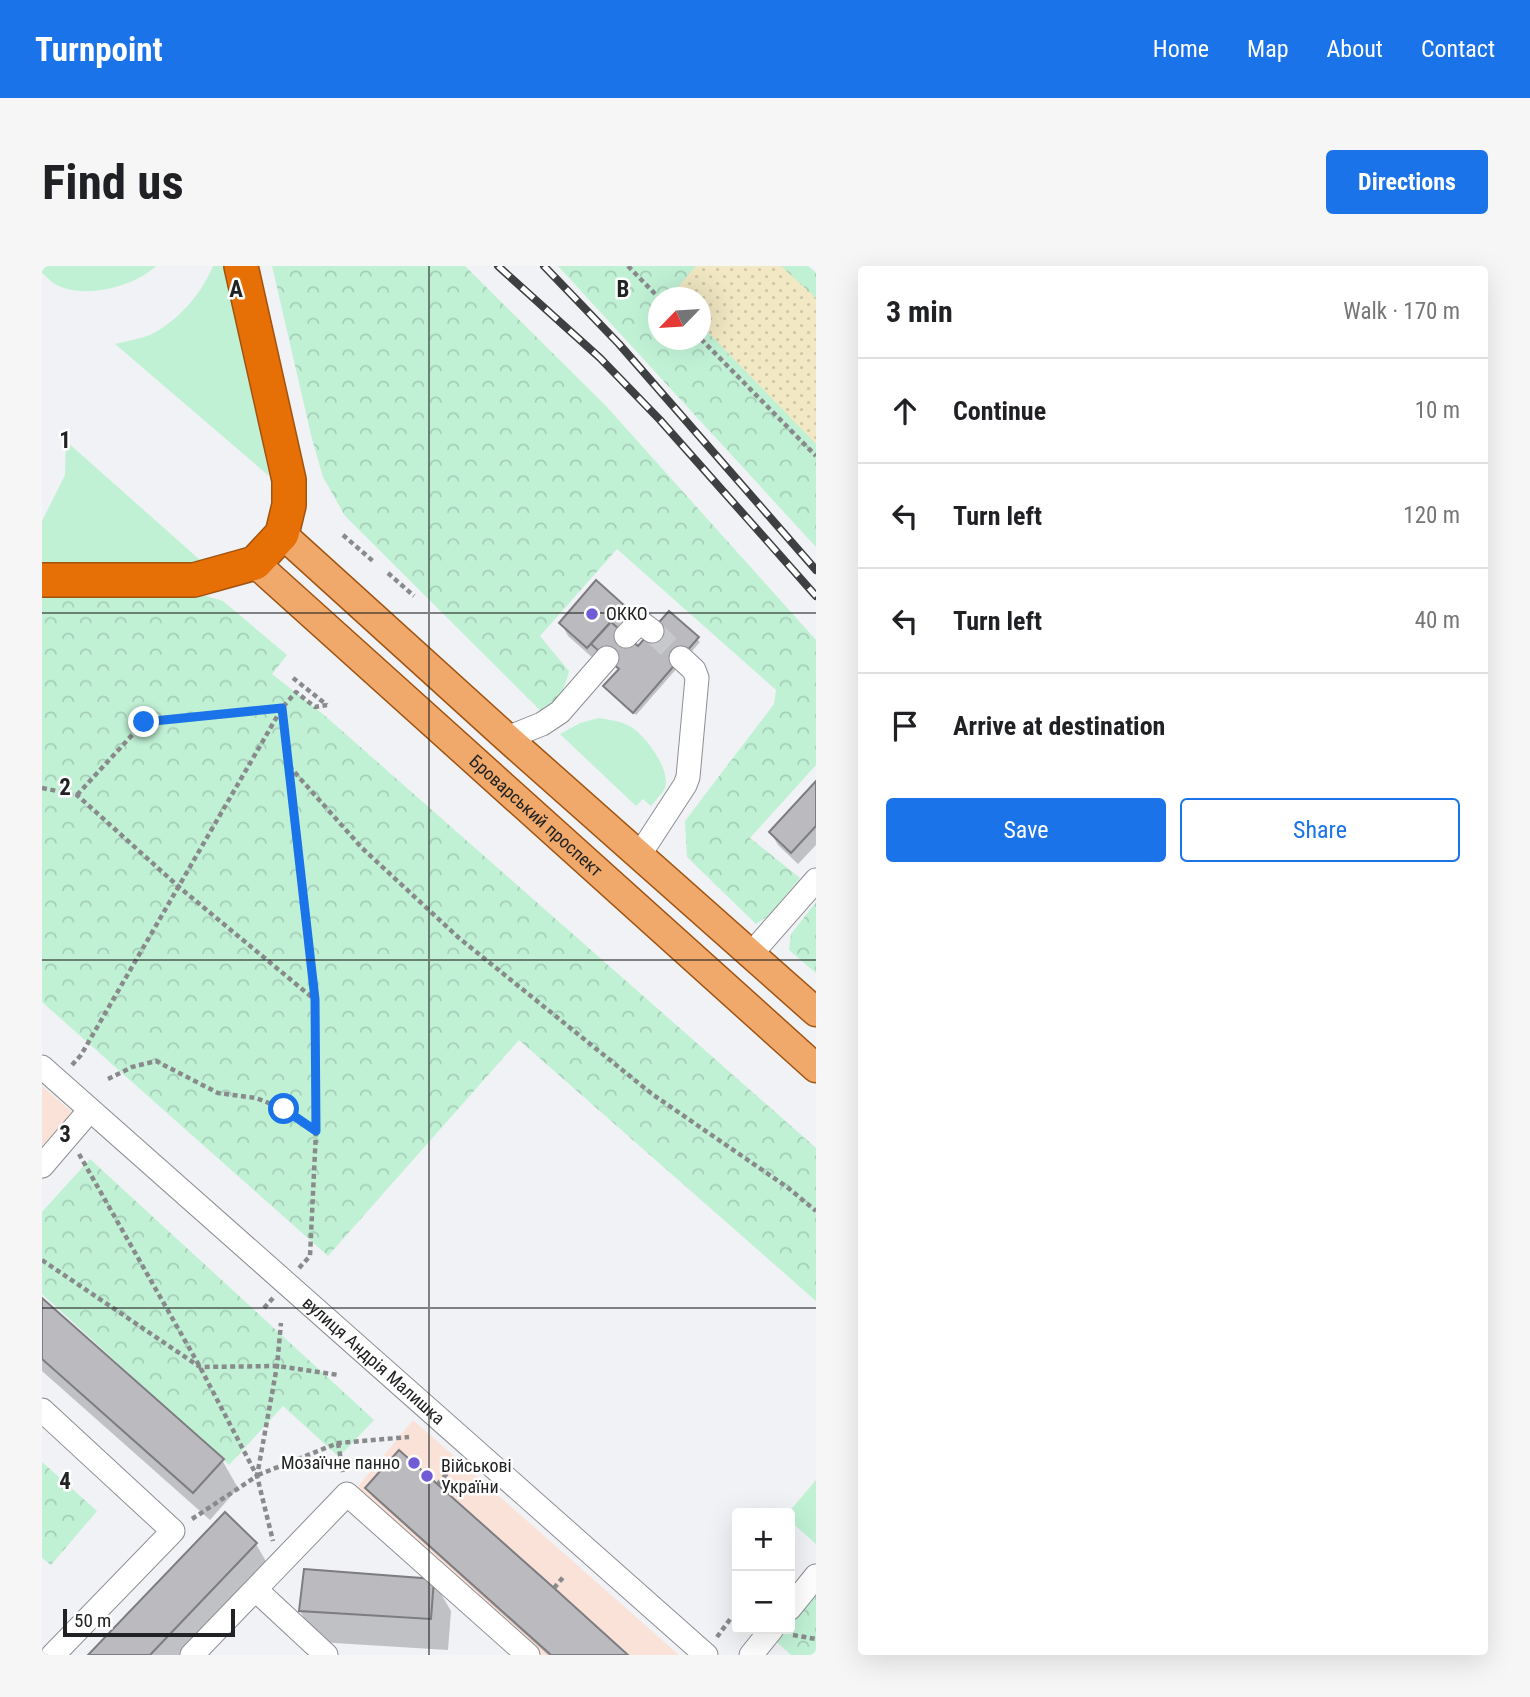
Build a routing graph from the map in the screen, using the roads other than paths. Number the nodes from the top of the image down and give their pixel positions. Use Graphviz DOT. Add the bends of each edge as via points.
graph roads {
  1 [pos="241,266"];
  2 [pos="282,534"];
  3 [pos="255,563"];
  4 [pos="42,580"];
  5 [pos="652,631"];
  6 [pos="626,636"];
  7 [pos="607,658"];
  8 [pos="681,658"];
  9 [pos="507,738"];
  10 [pos="640,854"];
  11 [pos="816,880"];
  12 [pos="751,954"];
  13 [pos="816,1012"];
  14 [pos="42,1067"];
  15 [pos="816,1068"];
  16 [pos="90,1110"];
  17 [pos="42,1166"];
  18 [pos="42,1410"];
  19 [pos="816,1576"];
  20 [pos="256,1590"];
  21 [pos="795,1602"];
  22 [pos="768,1634"];
  23 [pos="53,1655"];
  24 [pos="192,1655"];
  25 [pos="327,1655"];
  26 [pos="528,1655"];
  27 [pos="706,1655"];
  28 [pos="751,1655"];
  1 -- 2 [label="highway" via="289,480"];
  2 -- 3 [label="highway"];
  2 -- 9 [label="main road"];
  3 -- 4 [label="highway" via="194,580"];
  3 -- 15 [label="main road, Броварський проспект"];
  5 -- 6 [label="street" via="640,622"];
  7 -- 9 [label="street" via="560,712"];
  8 -- 10 [label="street" via="697,678 688,777"];
  9 -- 10 [label="main road"];
  10 -- 12 [label="main road"];
  11 -- 12 [label="street"];
  12 -- 13 [label="main road"];
  14 -- 16 [label="street, вулиця Андрія Малишка"];
  16 -- 17 [label="street"];
  16 -- 27 [label="street, вулиця Андрія Малишка"];
  18 -- 23 [label="street" via="173,1531"];
  19 -- 21 [label="street"];
  20 -- 24 [label="street"];
  20 -- 25 [label="street"];
  20 -- 26 [label="street" via="346,1494"];
  22 -- 28 [label="street"];
}
